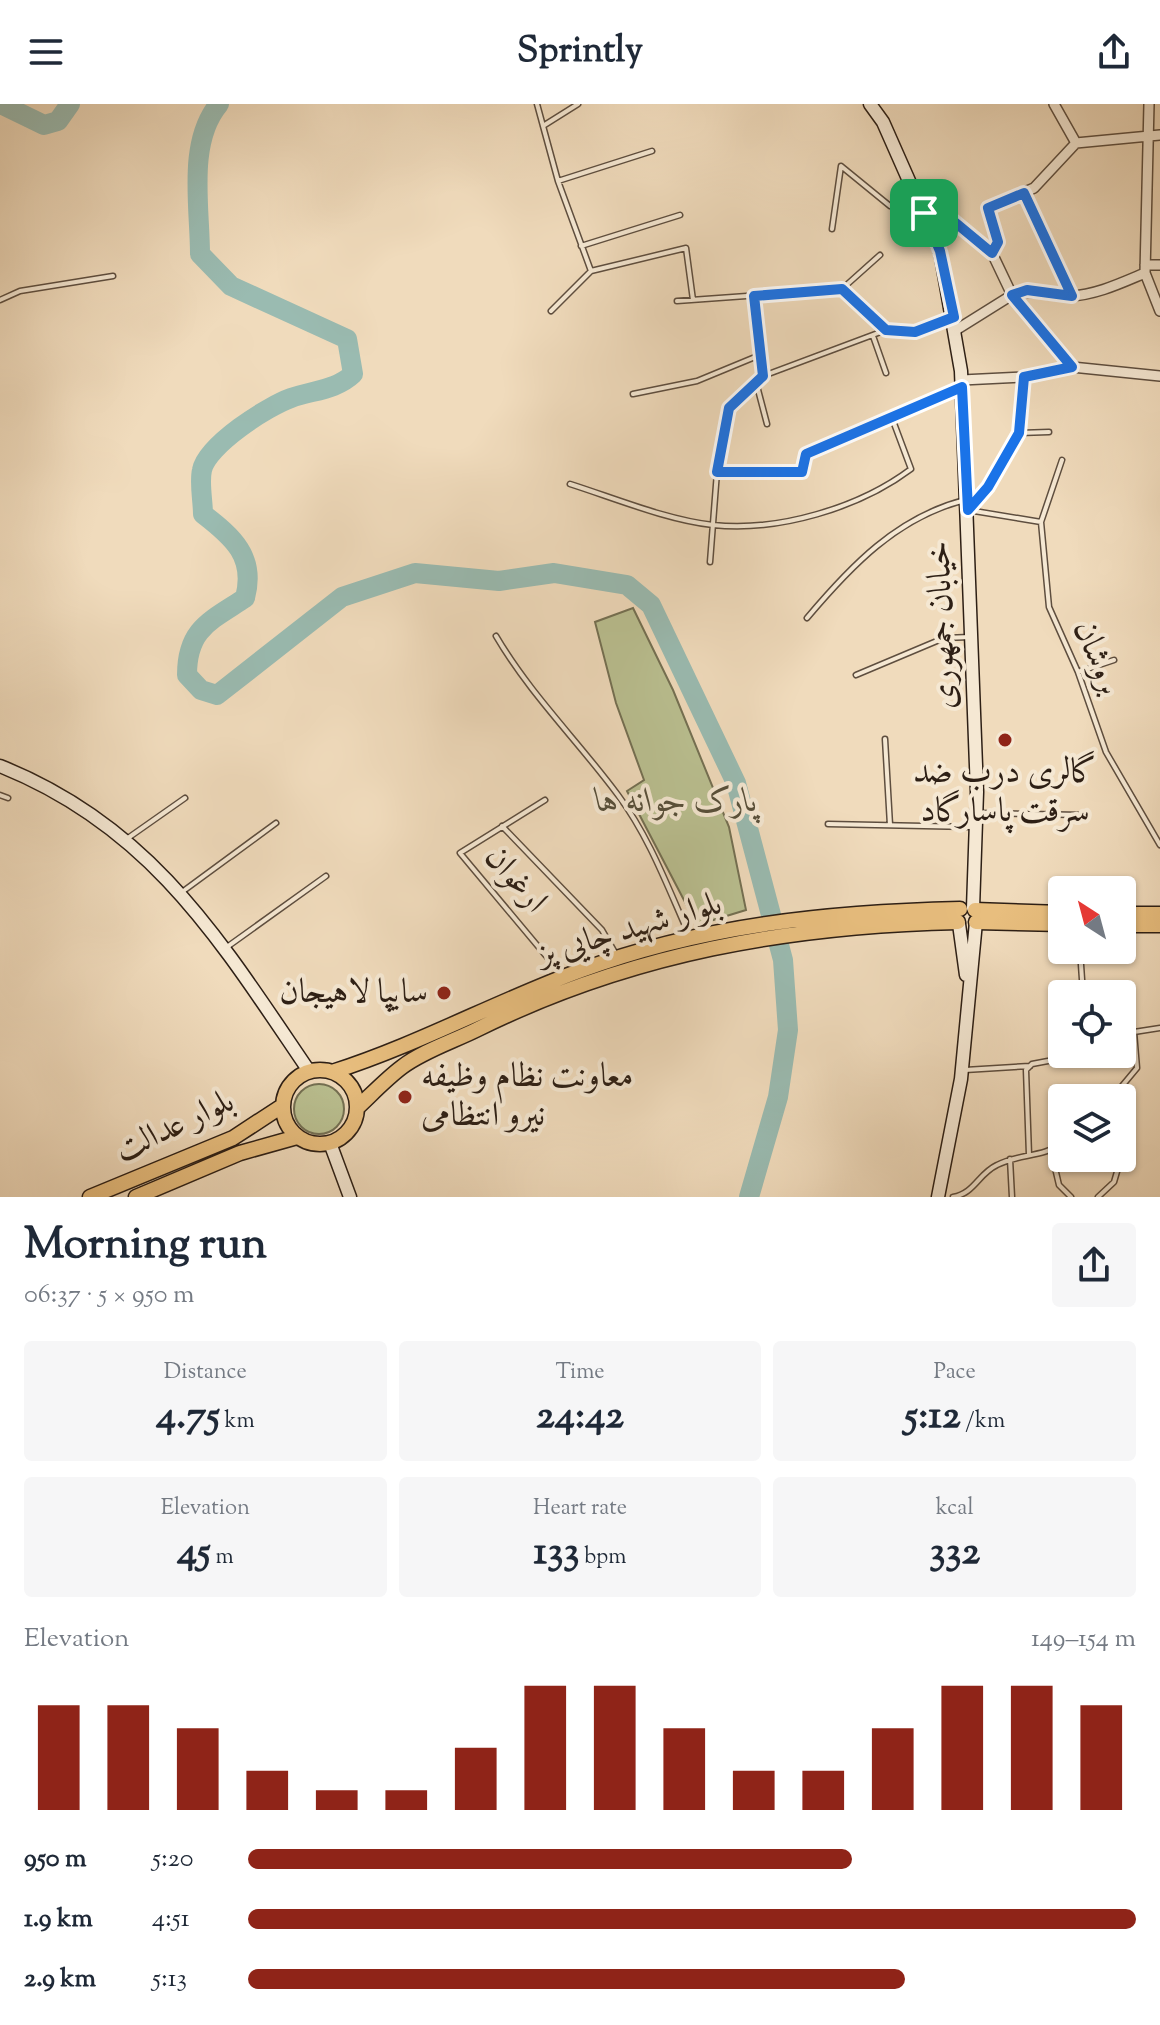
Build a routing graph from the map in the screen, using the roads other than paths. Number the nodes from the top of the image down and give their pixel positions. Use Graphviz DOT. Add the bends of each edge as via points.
graph roads {
  1 [pos="537,104"];
  2 [pos="578,104"];
  3 [pos="870,104"];
  4 [pos="1054,104"];
  5 [pos="1149,104"];
  6 [pos="543,126"];
  7 [pos="1148,135"];
  8 [pos="1160,135"];
  9 [pos="1076,143"];
  10 [pos="652,151"];
  11 [pos="558,181"];
  12 [pos="1024,193"];
  13 [pos="924,213"];
  14 [pos="680,215"];
  15 [pos="832,229"];
  16 [pos="581,246"];
  17 [pos="992,253"];
  18 [pos="880,255"];
  19 [pos="1160,265"];
  20 [pos="1145,269"];
  21 [pos="591,271"];
  22 [pos="113,276"];
  23 [pos="842,289"];
  24 [pos="1012,295"];
  25 [pos="754,296"];
  26 [pos="1072,296"];
  27 [pos="0,300"];
  28 [pos="693,300"];
  29 [pos="677,301"];
  30 [pos="551,311"];
  31 [pos="1160,311"];
  32 [pos="955,324"];
  33 [pos="886,330"];
  34 [pos="873,336"];
  35 [pos="760,355"];
  36 [pos="1072,367"];
  37 [pos="886,373"];
  38 [pos="763,376"];
  39 [pos="1160,376"];
  40 [pos="1024,377"];
  41 [pos="756,382"];
  42 [pos="962,383"];
  43 [pos="633,394"];
  44 [pos="892,418"];
  45 [pos="767,424"];
  46 [pos="1049,432"];
  47 [pos="1019,433"];
  48 [pos="1062,460"];
  49 [pos="717,472"];
  50 [pos="570,484"];
  51 [pos="967,504"];
  52 [pos="1041,522"];
  53 [pos="713,525"];
  54 [pos="710,562"];
  55 [pos="807,618"];
  56 [pos="496,636"];
  57 [pos="972,637"];
  58 [pos="1114,660"];
  59 [pos="1078,672"];
  60 [pos="856,675"];
  61 [pos="885,739"];
  62 [pos="0,766"];
  63 [pos="0,795"];
  64 [pos="8,798"];
  65 [pos="185,798"];
  66 [pos="545,800"];
  67 [pos="1081,815"];
  68 [pos="975,820"];
  69 [pos="276,823"];
  70 [pos="828,824"];
  71 [pos="890,825"];
  72 [pos="502,826"];
  73 [pos="126,840"];
  74 [pos="1160,845"];
  75 [pos="326,876"];
  76 [pos="182,892"];
  77 [pos="1048,913"];
  78 [pos="1136,914"];
  79 [pos="1160,914"];
  80 [pos="966,915"];
  81 [pos="1048,923"];
  82 [pos="1136,925"];
  83 [pos="1160,925"];
  84 [pos="747,934"];
  85 [pos="691,939"];
  86 [pos="225,949"];
  87 [pos="618,959"];
  88 [pos="563,977"];
  89 [pos="1160,1028"];
  90 [pos="1136,1032"];
  91 [pos="1136,1056"];
  92 [pos="1048,1062"];
  93 [pos="1030,1066"];
  94 [pos="962,1070"];
  95 [pos="309,1071"];
  96 [pos="332,1072"];
  97 [pos="1124,1084"];
  98 [pos="282,1106"];
  99 [pos="357,1108"];
  100 [pos="297,1137"];
  101 [pos="330,1143"];
  102 [pos="1048,1152"];
  103 [pos="1029,1155"];
  104 [pos="1010,1159"];
  105 [pos="1056,1172"];
  106 [pos="1117,1172"];
  107 [pos="169,1191"];
  108 [pos="90,1197"];
  109 [pos="136,1197"];
  110 [pos="350,1197"];
  111 [pos="939,1197"];
  112 [pos="953,1197"];
  113 [pos="1012,1197"];
  114 [pos="1071,1197"];
  115 [pos="1098,1197"];
  1 -- 6 [label="lane"];
  2 -- 6 [label="lane"];
  3 -- 13 [label="main road, خیابان جمهوری"];
  4 -- 9 [label="street"];
  5 -- 7 [label="street"];
  6 -- 11 [label="lane"];
  7 -- 8 [label="street"];
  7 -- 9 [label="street"];
  7 -- 20 [label="street"];
  9 -- 12 [label="street"];
  10 -- 11 [label="lane"];
  11 -- 16 [label="lane"];
  12 -- 17 [label="street" via="988,208 998,242"];
  12 -- 26 [label="street"];
  13 -- 15 [label="lane" via="890,206 841,166"];
  13 -- 17 [label="lane" via="951,219"];
  13 -- 32 [label="main road, خیابان جمهوری" via="940,251"];
  14 -- 16 [label="lane"];
  16 -- 21 [label="lane"];
  17 -- 24 [label="street"];
  18 -- 23 [label="lane"];
  19 -- 20 [label="street"];
  20 -- 26 [label="street" via="1101,290"];
  20 -- 31 [label="street"];
  21 -- 28 [label="lane" via="686,248"];
  21 -- 30 [label="lane"];
  22 -- 27 [label="lane" via="20,291"];
  23 -- 25 [label="lane"];
  23 -- 33 [label="lane"];
  24 -- 26 [label="street" via="1027,290"];
  24 -- 32 [label="street"];
  24 -- 36 [label="street"];
  25 -- 28 [label="lane"];
  25 -- 35 [label="lane"];
  28 -- 29 [label="lane"];
  32 -- 33 [label="lane" via="915,332"];
  32 -- 42 [label="main road, خیابان جمهوری"];
  33 -- 34 [label="lane"];
  34 -- 37 [label="lane"];
  34 -- 38 [label="lane"];
  35 -- 38 [label="lane"];
  35 -- 43 [label="lane" via="697,381"];
  36 -- 39 [label="street"];
  36 -- 40 [label="street"];
  38 -- 41 [label="lane"];
  40 -- 42 [label="street"];
  40 -- 47 [label="lane"];
  41 -- 45 [label="lane"];
  41 -- 49 [label="lane" via="729,408"];
  42 -- 44 [label="lane"];
  42 -- 51 [label="main road, خیابان جمهوری"];
  44 -- 49 [label="lane" via="806,454 802,472"];
  44 -- 53 [label="lane" via="911,469 890,484 819,516"];
  46 -- 47 [label="lane"];
  47 -- 51 [label="lane" via="988,487"];
  48 -- 52 [label="lane"];
  49 -- 53 [label="lane"];
  50 -- 53 [label="lane"];
  51 -- 52 [label="lane"];
  51 -- 55 [label="lane" via="938,506 898,530 853,564"];
  51 -- 57 [label="main road, خیابان جمهوری"];
  52 -- 59 [label="lane, بروشان" via="1049,607"];
  53 -- 54 [label="lane"];
  56 -- 85 [label="lane" via="514,667 649,842"];
  57 -- 60 [label="lane" via="944,638"];
  57 -- 68 [label="main road, خیابان جمهوری"];
  58 -- 59 [label="lane"];
  59 -- 74 [label="lane, بروشان" via="1106,752"];
  61 -- 71 [label="lane"];
  62 -- 73 [label="main road" via="32,779"];
  63 -- 64 [label="lane"];
  65 -- 73 [label="lane"];
  66 -- 72 [label="lane"];
  67 -- 68 [label="lane"];
  68 -- 71 [label="lane"];
  68 -- 80 [label="main road, خیابان جمهوری"];
  69 -- 76 [label="lane"];
  70 -- 71 [label="lane"];
  72 -- 87 [label="lane" via="602,930"];
  72 -- 88 [label="lane, ارغوان" via="460,853"];
  73 -- 76 [label="main road"];
  75 -- 86 [label="lane"];
  76 -- 86 [label="main road"];
  77 -- 80 [label="main road"];
  78 -- 79 [label="main road"];
  80 -- 81 [label="main road"];
  80 -- 84 [label="main road, بلوار شهید چایی پز" via="798,924"];
  80 -- 94 [label="main road, خیابان جمهوری" via="969,994"];
  82 -- 83 [label="main road"];
  84 -- 85 [label="main road, بلوار شهید چایی پز"];
  84 -- 99 [label="main road, بلوار شهید چایی پز" via="586,982 511,1012 404,1065"];
  85 -- 87 [label="main road, بلوار شهید چایی پز"];
  86 -- 95 [label="main road"];
  87 -- 88 [label="main road, بلوار شهید چایی پز"];
  88 -- 96 [label="main road, بلوار شهید چایی پز" via="398,1051"];
  89 -- 90 [label="lane"];
  91 -- 97 [label="lane" via="1137,1068"];
  92 -- 93 [label="lane"];
  93 -- 94 [label="lane"];
  93 -- 103 [label="lane"];
  94 -- 111 [label="main road, خیابان جمهوری"];
  95 -- 96 [label="main road"];
  95 -- 98 [label="main road" via="290,1084"];
  96 -- 99 [label="main road" via="350,1085"];
  98 -- 100 [label="main road"];
  98 -- 108 [label="main road, بلوار عدالت" via="233,1138"];
  99 -- 101 [label="main road" via="349,1129"];
  100 -- 101 [label="main road"];
  100 -- 107 [label="main road, بلوار عدالت" via="240,1153"];
  101 -- 110 [label="main road"];
  102 -- 103 [label="lane"];
  103 -- 104 [label="lane"];
  104 -- 112 [label="lane" via="993,1167 967,1194"];
  104 -- 113 [label="lane"];
  105 -- 114 [label="lane" via="1059,1185"];
  106 -- 115 [label="lane"];
  107 -- 109 [label="main road, بلوار عدالت"];
}
